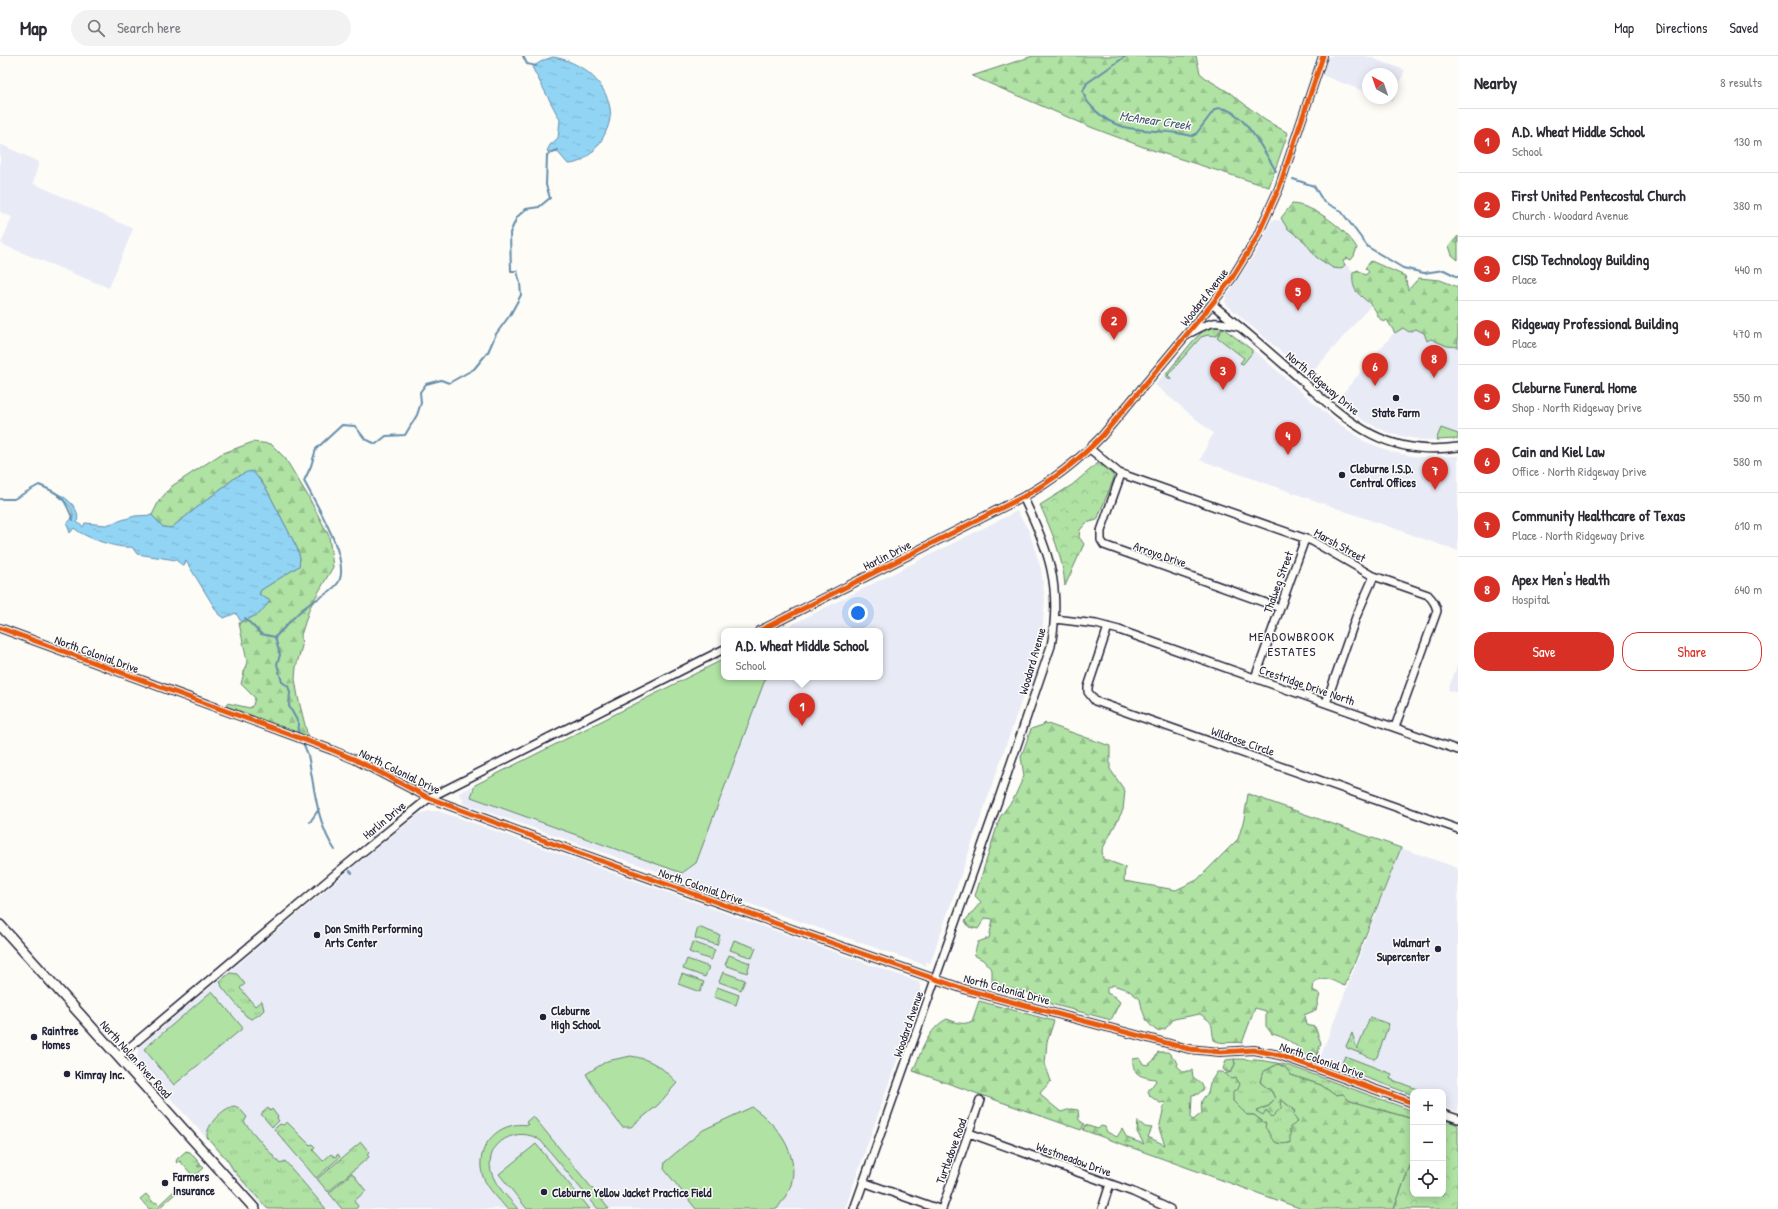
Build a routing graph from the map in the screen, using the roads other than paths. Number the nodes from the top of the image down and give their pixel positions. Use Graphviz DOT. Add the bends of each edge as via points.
graph roads {
  1 [pos="1323,56"];
  2 [pos="1212,304"];
  3 [pos="1241,327"];
  4 [pos="1188,334"];
  5 [pos="1458,447"];
  6 [pos="1090,449"];
  7 [pos="1121,474"];
  8 [pos="1023,497"];
  9 [pos="1305,539"];
  10 [pos="1374,576"];
  11 [pos="1280,608"];
  12 [pos="1055,619"];
  13 [pos="1108,627"];
  14 [pos="0,628"];
  15 [pos="765,628"];
  16 [pos="721,651"];
  17 [pos="1255,678"];
  18 [pos="1326,703"];
  19 [pos="1396,728"];
  20 [pos="1458,750"];
  21 [pos="429,798"];
  22 [pos="1458,829"];
  23 [pos="0,925"];
  24 [pos="935,978"];
  25 [pos="118,1057"];
  26 [pos="980,1100"];
  27 [pos="1410,1102"];
  28 [pos="1446,1115"];
  29 [pos="1458,1119"];
  30 [pos="969,1133"];
  31 [pos="863,1182"];
  32 [pos="1110,1184"];
  33 [pos="254,1209"];
  34 [pos="854,1209"];
  35 [pos="941,1209"];
  36 [pos="1102,1209"];
  37 [pos="1170,1209"];
  1 -- 2 [label="street, Woodard Avenue" via="1267,217 1243,261"];
  2 -- 3 [label="street, North Ridgeway Drive"];
  2 -- 4 [label="street, Woodard Avenue"];
  3 -- 4 [label="street" via="1212,322"];
  3 -- 5 [label="street, North Ridgeway Drive" via="1337,412 1362,430 1403,446"];
  4 -- 6 [label="street, Woodard Avenue"];
  6 -- 7 [label="street, Marsh Street"];
  6 -- 8 [label="street, Woodard Avenue" via="1058,476"];
  7 -- 9 [label="street, Marsh Street"];
  7 -- 11 [label="street, Arroyo Drive" via="1101,530 1100,540 1104,545"];
  8 -- 12 [label="street, Woodard Avenue" via="1050,560"];
  8 -- 15 [label="street, Harlin Drive"];
  9 -- 10 [label="street, Marsh Street" via="1321,545"];
  9 -- 11 [label="street, Thalweg Street"];
  10 -- 18 [label="street" via="1356,617"];
  10 -- 19 [label="street, Marsh Street" via="1428,595 1436,604 1437,611"];
  11 -- 17 [label="street, Thalweg Street"];
  12 -- 13 [label="street, Crestridge Drive North"];
  12 -- 24 [label="street, Woodard Avenue" via="1051,646"];
  13 -- 17 [label="street, Crestridge Drive North"];
  13 -- 22 [label="street, Wildrose Circle" via="1088,687 1088,692 1095,700"];
  14 -- 21 [label="street, North Colonial Drive" via="332,750"];
  16 -- 21 [label="street, Harlin Drive"];
  17 -- 18 [label="street, Crestridge Drive North"];
  18 -- 19 [label="street, Crestridge Drive North"];
  19 -- 20 [label="street, Crestridge Drive North"];
  21 -- 24 [label="street, North Colonial Drive"];
  21 -- 25 [label="street, Harlin Drive"];
  23 -- 25 [label="main road, North Nolan River Road"];
  24 -- 27 [label="street, North Colonial Drive" via="994,997 1189,1049 1220,1052 1254,1050 1279,1055"];
  24 -- 31 [label="street, Woodard Avenue"];
  25 -- 33 [label="main road, North Nolan River Road"];
  26 -- 30 [label="street, Turtledove Road"];
  28 -- 29 [label="street"];
  30 -- 32 [label="street, Westmeadow Drive"];
  30 -- 35 [label="street, Turtledove Road"];
  31 -- 34 [label="street, Woodard Avenue"];
  31 -- 35 [label="street"];
  32 -- 36 [label="street"];
  32 -- 37 [label="street, Westmeadow Drive"];
}
